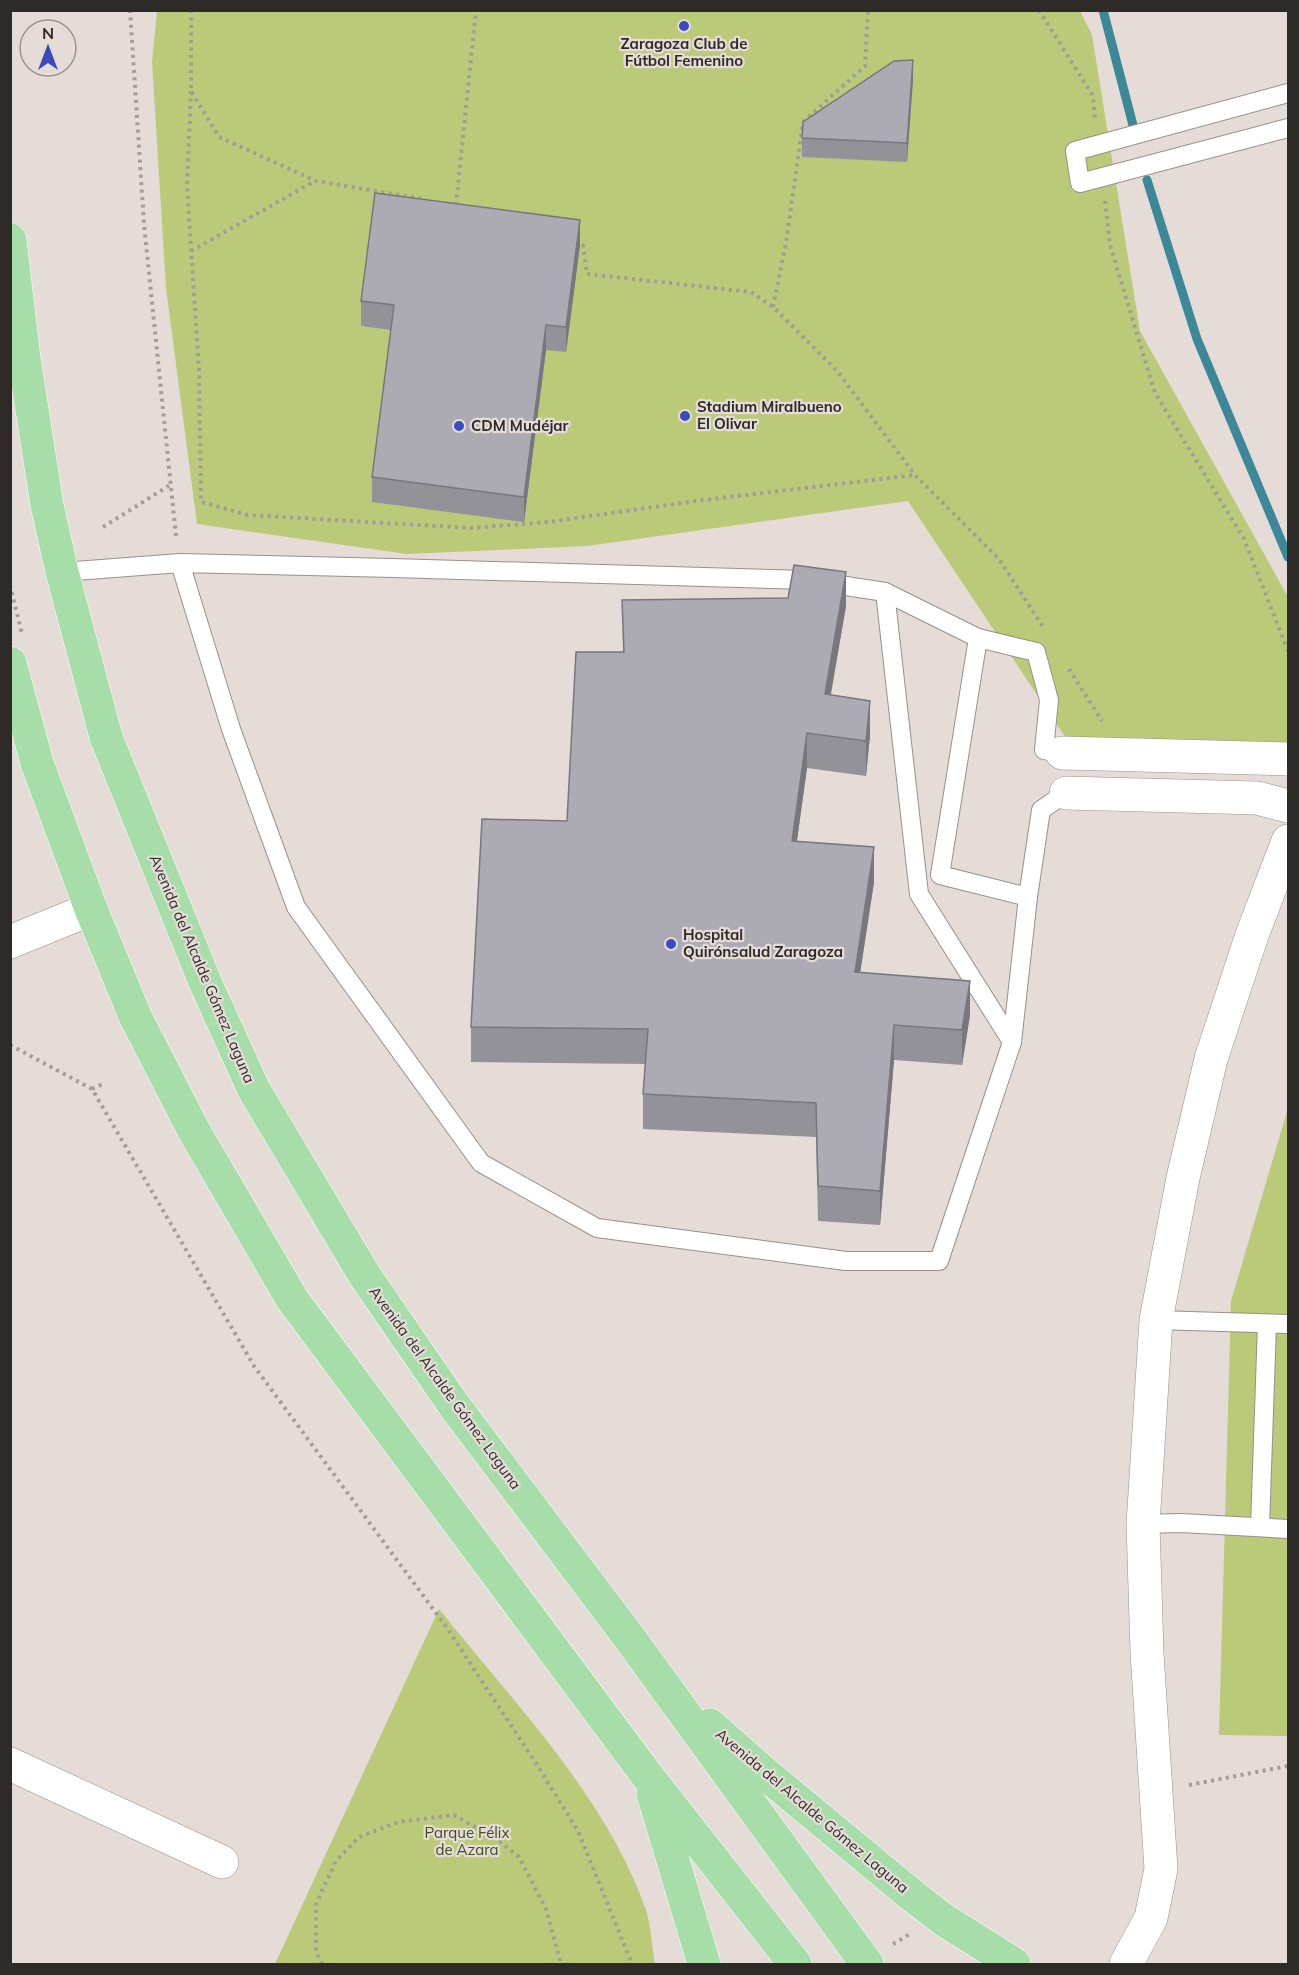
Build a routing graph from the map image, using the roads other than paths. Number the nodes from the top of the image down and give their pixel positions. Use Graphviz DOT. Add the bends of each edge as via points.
graph roads {
  1 [pos="1288,93"];
  2 [pos="1288,128"];
  3 [pos="10,240"];
  4 [pos="180,563"];
  5 [pos="62,572"];
  6 [pos="885,592"];
  7 [pos="978,638"];
  8 [pos="10,663"];
  9 [pos="1062,753"];
  10 [pos="1288,759"];
  11 [pos="1066,793"];
  12 [pos="1288,806"];
  13 [pos="1288,841"];
  14 [pos="1028,897"];
  15 [pos="91,909"];
  16 [pos="10,942"];
  17 [pos="1012,1042"];
  18 [pos="1156,1320"];
  19 [pos="1267,1324"];
  20 [pos="1288,1324"];
  21 [pos="1143,1524"];
  22 [pos="1260,1527"];
  23 [pos="1288,1529"];
  24 [pos="628,1636"];
  25 [pos="10,1764"];
  26 [pos="649,1778"];
  27 [pos="222,1862"];
  28 [pos="866,1963"];
  29 [pos="704,1965"];
  30 [pos="795,1965"];
  31 [pos="1014,1965"];
  32 [pos="1126,1965"];
  1 -- 2 [label="lane" via="1075,151 1080,183"];
  3 -- 5 [label="main road, Avenida del Alcalde Gómez Laguna" via="47,505"];
  4 -- 5 [label="lane"];
  4 -- 6 [label="lane" via="807,580"];
  4 -- 17 [label="lane" via="231,729 296,908 481,1163 597,1228 846,1261 939,1261"];
  5 -- 24 [label="main road, Avenida del Alcalde Gómez Laguna" via="106,737 205,982 254,1090 365,1276 453,1404"];
  6 -- 7 [label="lane"];
  6 -- 17 [label="lane" via="919,894"];
  7 -- 9 [label="lane" via="1036,652 1049,700 1044,750"];
  7 -- 14 [label="lane" via="940,875"];
  8 -- 15 [label="main road" via="37,763"];
  9 -- 10 [label="street"];
  11 -- 12 [label="street" via="1257,798"];
  11 -- 14 [label="lane" via="1041,810"];
  13 -- 18 [label="street" via="1211,1059"];
  14 -- 17 [label="lane"];
  15 -- 16 [label="street"];
  15 -- 26 [label="main road" via="135,1016 188,1120 292,1299"];
  18 -- 19 [label="lane"];
  18 -- 21 [label="street"];
  19 -- 20 [label="lane"];
  19 -- 22 [label="lane"];
  21 -- 22 [label="lane"];
  21 -- 32 [label="street" via="1161,1869 1151,1918"];
  22 -- 23 [label="lane"];
  24 -- 28 [label="main road, Avenida del Alcalde Gómez Laguna"];
  24 -- 31 [label="main road, Avenida del Alcalde Gómez Laguna" via="716,1732 944,1920"];
  25 -- 27 [label="street"];
  26 -- 29 [label="main road"];
  26 -- 30 [label="main road"];
}
